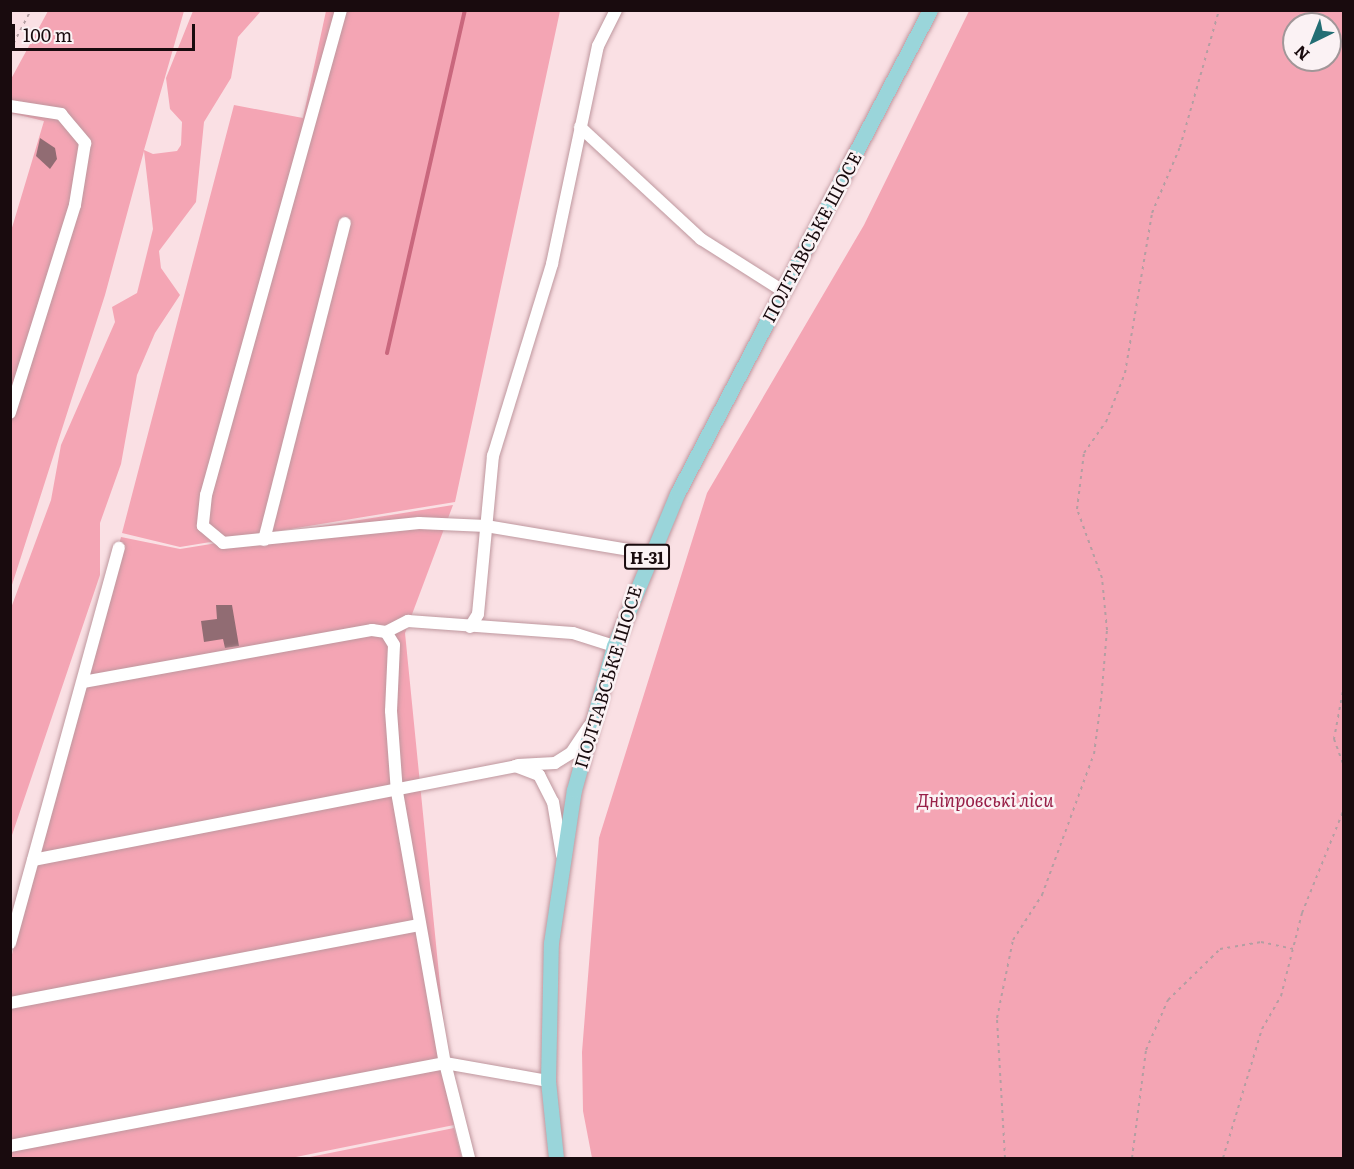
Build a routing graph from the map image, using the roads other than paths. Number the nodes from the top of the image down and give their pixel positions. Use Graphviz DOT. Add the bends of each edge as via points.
graph roads {
  1 [pos="340,10"];
  2 [pos="616,10"];
  3 [pos="930,10"];
  4 [pos="10,106"];
  5 [pos="580,127"];
  6 [pos="345,223"];
  7 [pos="783,291"];
  8 [pos="10,413"];
  9 [pos="486,526"];
  10 [pos="264,540"];
  11 [pos="119,548"];
  12 [pos="648,553"];
  13 [pos="470,627"];
  14 [pos="386,632"];
  15 [pos="614,646"];
  16 [pos="83,682"];
  17 [pos="590,725"];
  18 [pos="515,766"];
  19 [pos="397,792"];
  20 [pos="562,856"];
  21 [pos="33,860"];
  22 [pos="420,925"];
  23 [pos="10,942"];
  24 [pos="10,1003"];
  25 [pos="445,1063"];
  26 [pos="548,1081"];
  27 [pos="10,1146"];
  28 [pos="469,1158"];
  29 [pos="556,1158"];
  1 -- 10 [label="lane" via="206,495 203,526 223,543"];
  2 -- 5 [label="lane" via="598,46"];
  3 -- 7 [label="main road, ПОЛТАВСЬКЕ ШОСЕ / Н-31"];
  4 -- 8 [label="lane" via="62,114 85,143 75,205"];
  5 -- 7 [label="lane" via="702,239"];
  5 -- 9 [label="lane" via="552,264 493,456"];
  6 -- 10 [label="lane"];
  7 -- 12 [label="main road, ПОЛТАВСЬКЕ ШОСЕ / Н-31"];
  9 -- 10 [label="lane" via="419,523"];
  9 -- 12 [label="lane"];
  9 -- 13 [label="lane" via="478,614"];
  11 -- 16 [label="lane"];
  12 -- 15 [label="main road, ПОЛТАВСЬКЕ ШОСЕ / Н-31"];
  13 -- 14 [label="lane" via="408,621"];
  13 -- 15 [label="lane" via="573,633"];
  14 -- 16 [label="lane" via="372,630"];
  14 -- 19 [label="lane" via="394,645 391,711"];
  15 -- 17 [label="main road, ПОЛТАВСЬКЕ ШОСЕ / Н-31"];
  16 -- 21 [label="lane"];
  17 -- 18 [label="lane" via="571,753 555,763"];
  17 -- 20 [label="main road, ПОЛТАВСЬКЕ ШОСЕ / Н-31"];
  18 -- 19 [label="lane"];
  18 -- 20 [label="lane" via="539,776 553,802"];
  19 -- 21 [label="lane"];
  19 -- 22 [label="lane"];
  20 -- 26 [label="main road, ПОЛТАВСЬКЕ ШОСЕ / Н-31" via="551,943"];
  21 -- 23 [label="lane"];
  22 -- 24 [label="lane"];
  22 -- 25 [label="lane"];
  25 -- 26 [label="lane"];
  25 -- 27 [label="lane"];
  25 -- 28 [label="lane"];
  26 -- 29 [label="main road, ПОЛТАВСЬКЕ ШОСЕ / Н-31"];
}
